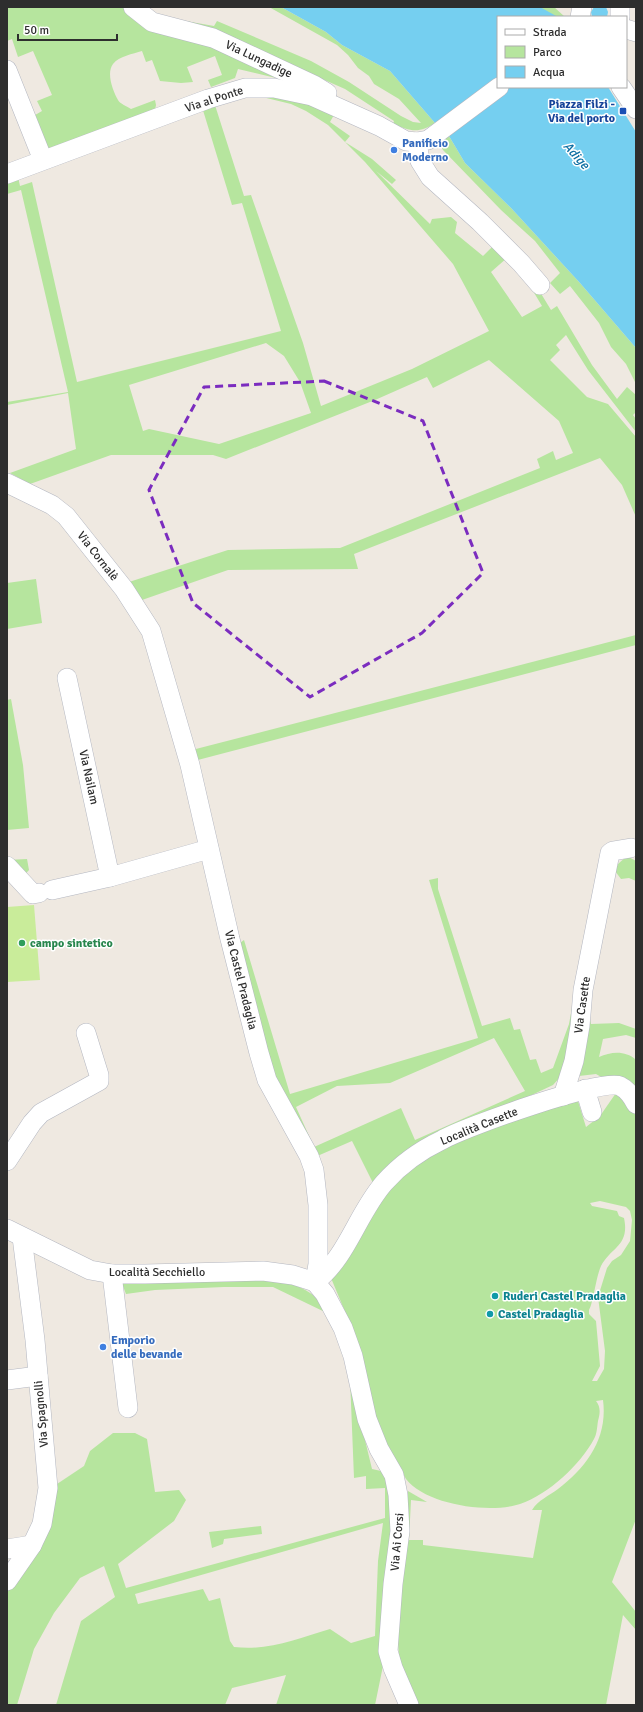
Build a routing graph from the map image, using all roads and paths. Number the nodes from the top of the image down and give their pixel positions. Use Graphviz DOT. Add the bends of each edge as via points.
graph roads {
  1 [pos="133,7"];
  2 [pos="7,70"];
  3 [pos="498,88"];
  4 [pos="623,88"];
  5 [pos="636,109"];
  6 [pos="379,126"];
  7 [pos="425,139"];
  8 [pos="43,160"];
  9 [pos="7,174"];
  10 [pos="540,285"];
  11 [pos="7,483"];
  12 [pos="158,657"];
  13 [pos="67,678"];
  14 [pos="631,848"];
  15 [pos="209,849"];
  16 [pos="7,866"];
  17 [pos="110,877"];
  18 [pos="86,1034"];
  19 [pos="585,1089"];
  20 [pos="563,1096"];
  21 [pos="636,1104"];
  22 [pos="592,1112"];
  23 [pos="7,1161"];
  24 [pos="14,1233"];
  25 [pos="112,1274"];
  26 [pos="320,1288"];
  27 [pos="38,1376"];
  28 [pos="7,1380"];
  29 [pos="128,1408"];
  30 [pos="32,1545"];
  31 [pos="7,1548"];
  32 [pos="7,1581"];
  33 [pos="409,1705"];
  1 -- 6 [label="street, Via Lungadige" via="152,22 214,38 314,85"];
  2 -- 8 [label="street"];
  3 -- 7 [label="street"];
  4 -- 5 [label="street"];
  6 -- 7 [label="street, Via al Ponte" via="400,139"];
  6 -- 8 [label="street, Via al Ponte" via="312,96 274,88 245,88 208,99"];
  7 -- 10 [label="street" via="420,162 430,177 521,263"];
  8 -- 9 [label="street, Via al Ponte"];
  11 -- 12 [label="street, Via Cornalè" via="52,505 66,516 137,608 150,631"];
  12 -- 15 [label="street, Via Castel Pradaglia" via="190,765"];
  13 -- 17 [label="street, Via Nailam"];
  14 -- 20 [label="street, Via Casette" via="613,850 610,853 583,990 574,1061"];
  15 -- 17 [label="street"];
  15 -- 26 [label="street, Via Castel Pradaglia" via="267,1080 309,1156 314,1170 318,1205"];
  16 -- 17 [label="street" via="33,894"];
  18 -- 23 [label="street" via="99,1081 41,1113"];
  19 -- 20 [label="street"];
  19 -- 21 [label="street" via="607,1085 619,1086 631,1094"];
  19 -- 22 [label="street"];
  20 -- 26 [label="street, Località Casette" via="442,1139 409,1160 384,1183"];
  24 -- 25 [label="street, Località Secchiello" via="90,1270"];
  24 -- 27 [label="street, Via Spagnolli"];
  25 -- 26 [label="street, Località Secchiello" via="263,1271 293,1275"];
  25 -- 29 [label="street"];
  26 -- 33 [label="street, Via Ai Corsi" via="343,1328 353,1356 367,1419 379,1449 394,1475 400,1531 388,1651"];
  27 -- 28 [label="street"];
  27 -- 30 [label="street, Via Spagnolli" via="48,1488 42,1524"];
  30 -- 31 [label="street"];
  30 -- 32 [label="street, Via Spagnolli"];
}
